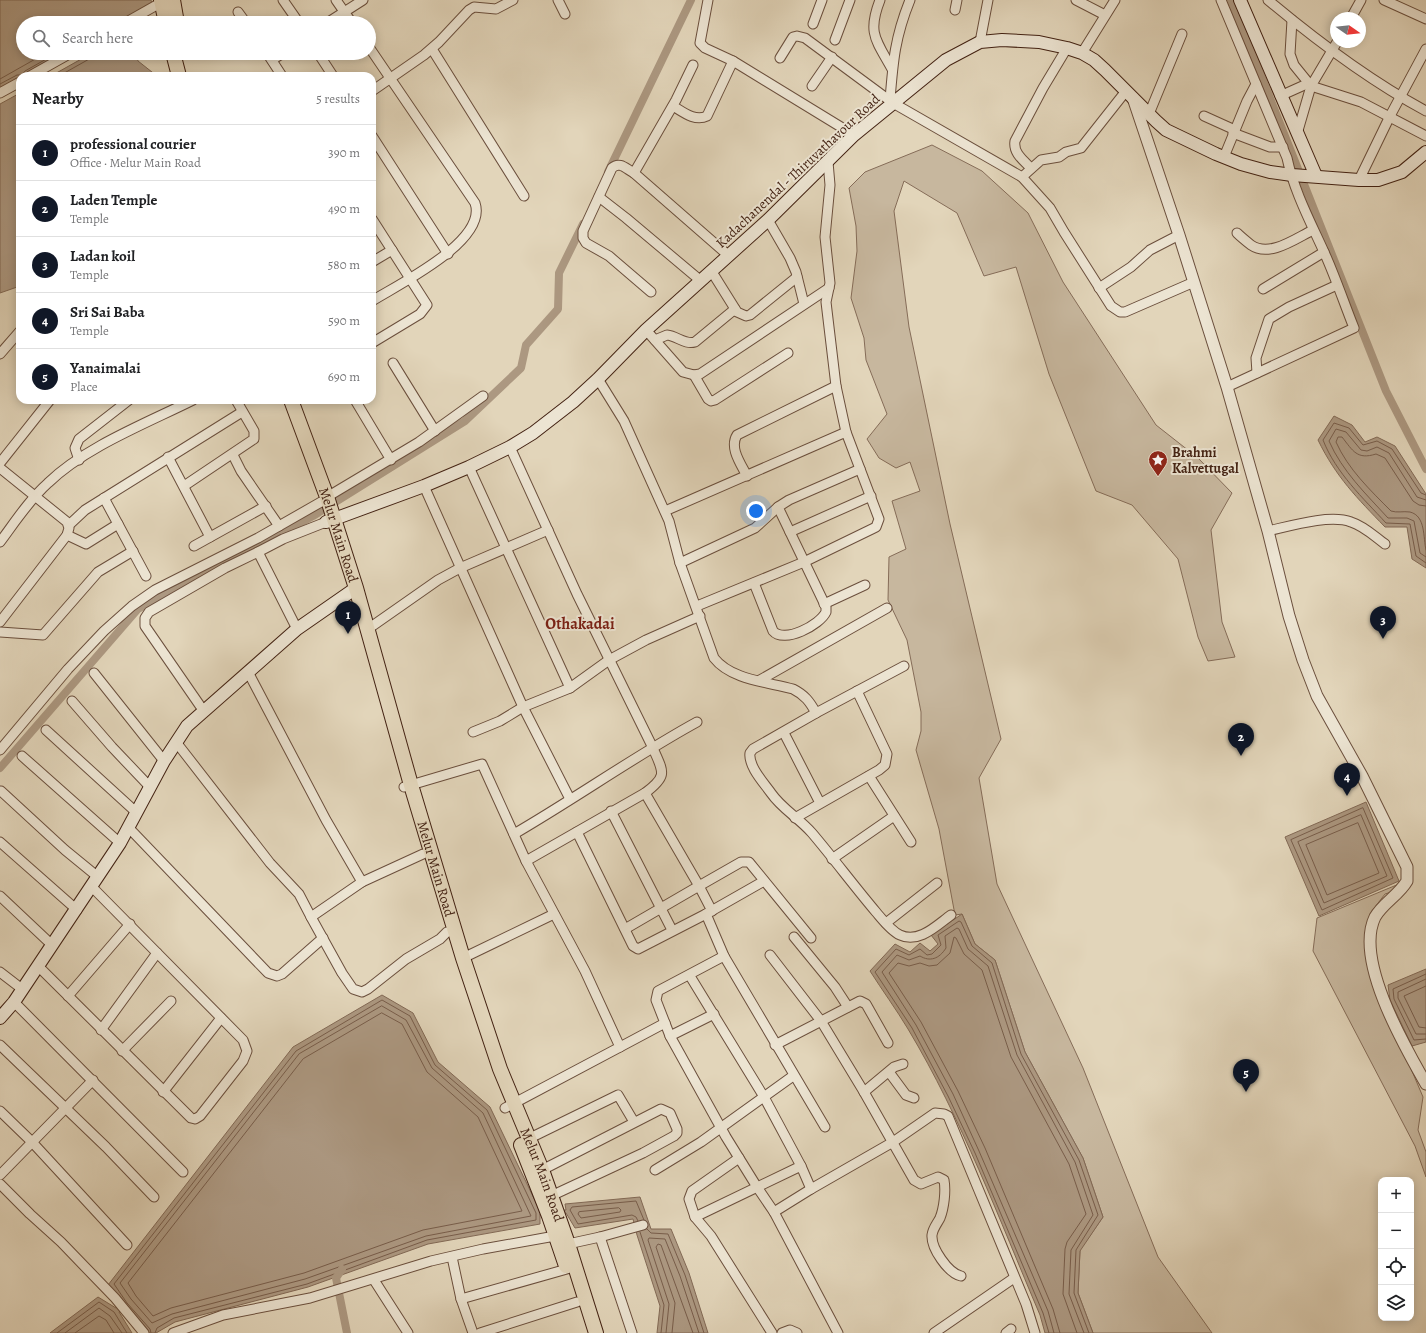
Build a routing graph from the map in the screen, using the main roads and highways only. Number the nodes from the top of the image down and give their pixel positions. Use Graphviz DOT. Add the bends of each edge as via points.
graph roads {
  1 [pos="1240,0"];
  2 [pos="165,1"];
  3 [pos="166,16"];
  4 [pos="173,16"];
  5 [pos="175,60"];
  6 [pos="185,60"];
  7 [pos="178,72"];
  8 [pos="187,72"];
  9 [pos="1426,152"];
  10 [pos="1311,176"];
  11 [pos="285,404"];
  12 [pos="292,404"];
  13 [pos="327,509"];
  14 [pos="352,591"];
  15 [pos="407,786"];
  16 [pos="0,1018"];
  17 [pos="509,1106"];
  18 [pos="552,1209"];
  19 [pos="587,1333"];
  20 [pos="596,1333"];
  1 -- 10 [label="main road" via="1297,134"];
  2 -- 3 [label="main road"];
  2 -- 4 [label="main road"];
  5 -- 7 [label="main road"];
  6 -- 8 [label="main road"];
  9 -- 10 [label="main road, Kadachanendal - Thiruvathavour Road" via="1402,172 1378,180"];
  10 -- 13 [label="main road, Kadachanendal - Thiruvathavour Road" via="1270,172 1224,157 1166,130 1094,60 1082,53 1039,42 980,42 946,60 892,101 768,220 646,330 598,379 551,419 510,447 424,486"];
  11 -- 13 [label="main road, Melur Main Road"];
  12 -- 13 [label="main road, Melur Main Road"];
  13 -- 14 [label="main road, Melur Main Road"];
  14 -- 15 [label="main road, Melur Main Road"];
  14 -- 15 [label="main road, Melur Main Road" via="368,629"];
  14 -- 16 [label="main road" via="297,629 187,726 149,786 120,843 14,1002"];
  15 -- 17 [label="main road, Melur Main Road"];
  15 -- 17 [label="main road, Melur Main Road" via="424,854 477,1028"];
  17 -- 18 [label="main road, Melur Main Road"];
  17 -- 18 [label="main road, Melur Main Road" via="542,1170"];
  18 -- 19 [label="main road, Melur Main Road" via="555,1236"];
  18 -- 20 [label="main road, Melur Main Road" via="568,1244"];
}
